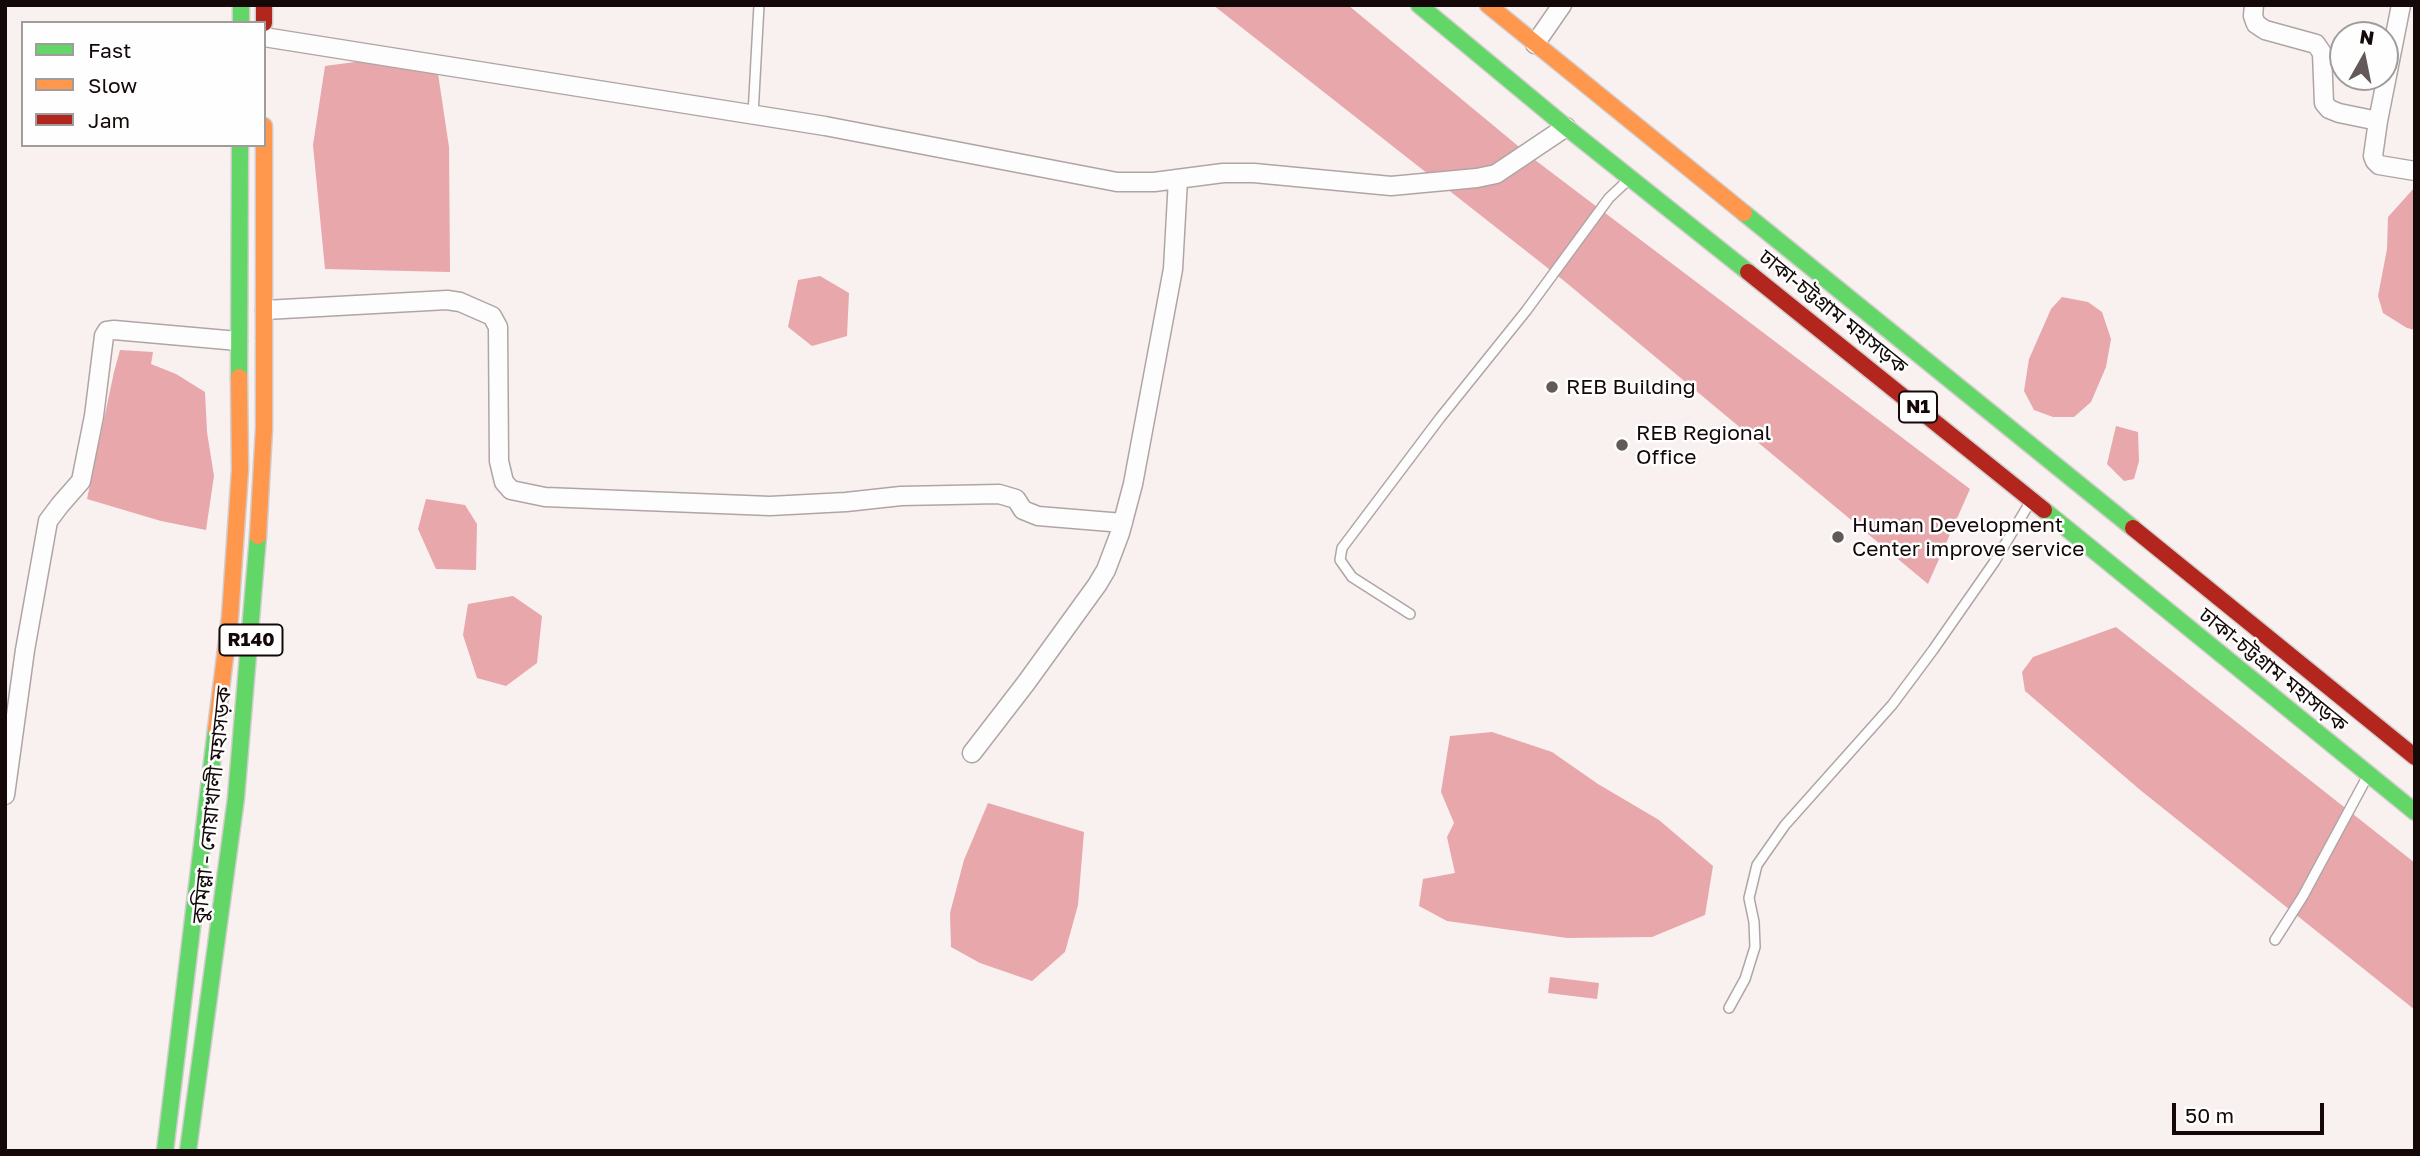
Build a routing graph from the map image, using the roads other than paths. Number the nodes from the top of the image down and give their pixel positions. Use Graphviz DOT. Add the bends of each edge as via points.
graph roads {
  1 [pos="759,5"];
  2 [pos="1419,5"];
  3 [pos="1488,5"];
  4 [pos="1562,5"];
  5 [pos="2254,5"];
  6 [pos="2401,5"];
  7 [pos="266,37"];
  8 [pos="1535,44"];
  9 [pos="753,115"];
  10 [pos="2378,121"];
  11 [pos="1576,130"];
  12 [pos="240,147"];
  13 [pos="264,147"];
  14 [pos="2415,171"];
  15 [pos="1630,178"];
  16 [pos="1178,179"];
  17 [pos="265,310"];
  18 [pos="237,341"];
  19 [pos="2031,500"];
  20 [pos="1123,523"];
  21 [pos="1410,614"];
  22 [pos="972,752"];
  23 [pos="2415,757"];
  24 [pos="2368,775"];
  25 [pos="5,795"];
  26 [pos="2415,812"];
  27 [pos="2275,940"];
  28 [pos="1729,1008"];
  29 [pos="165,1151"];
  30 [pos="188,1151"];
  1 -- 9 [label="lane"];
  2 -- 11 [label="main road, ঢাকা-চট্টগ্রাম মহাসড়ক / N1"];
  3 -- 8 [label="main road, ঢাকা-চট্টগ্রাম মহাসড়ক / N1"];
  4 -- 8 [label="street"];
  5 -- 10 [label="street" via="2256,24 2265,30 2316,44 2322,53 2324,103 2329,108"];
  6 -- 10 [label="street"];
  7 -- 9 [label="street"];
  8 -- 23 [label="main road, ঢাকা-চট্টগ্রাম মহাসড়ক / N1" via="1603,106"];
  9 -- 16 [label="street" via="1116,182"];
  10 -- 14 [label="street" via="2375,161"];
  11 -- 15 [label="main road, ঢাকা-চট্টগ্রাম মহাসড়ক / N1"];
  11 -- 16 [label="street" via="1496,174 1477,178 1391,186 1254,173"];
  12 -- 18 [label="main road, কুমিল্লা - নোয়াখালী মহাসড়ক / R140"];
  13 -- 17 [label="main road, কুমিল্লা - নোয়াখালী মহাসড়ক / R140"];
  15 -- 19 [label="main road, ঢাকা-চট্টগ্রাম মহাসড়ক / N1"];
  15 -- 21 [label="lane" via="1609,198 1342,548 1340,560 1352,577"];
  16 -- 20 [label="street" via="1173,269"];
  17 -- 20 [label="street" via="447,300 492,316 498,333 499,461 511,490 545,497 770,506 901,496 999,495 1016,499 1023,510 1038,516"];
  17 -- 30 [label="main road, কুমিল্লা - নোয়াখালী মহাসড়ক / R140" via="264,429 253,621 228,861"];
  18 -- 25 [label="street" via="114,330 104,335 81,481 48,521"];
  18 -- 29 [label="main road, কুমিল্লা - নোয়াখালী মহাসড়ক / R140" via="240,470 230,617"];
  19 -- 24 [label="main road, ঢাকা-চট্টগ্রাম মহাসড়ক / N1"];
  19 -- 28 [label="lane" via="1995,561 1892,705 1785,825 1757,865 1749,898 1755,947"];
  20 -- 22 [label="street" via="1102,577"];
  24 -- 26 [label="main road, ঢাকা-চট্টগ্রাম মহাসড়ক / N1"];
  24 -- 27 [label="lane"];
}
